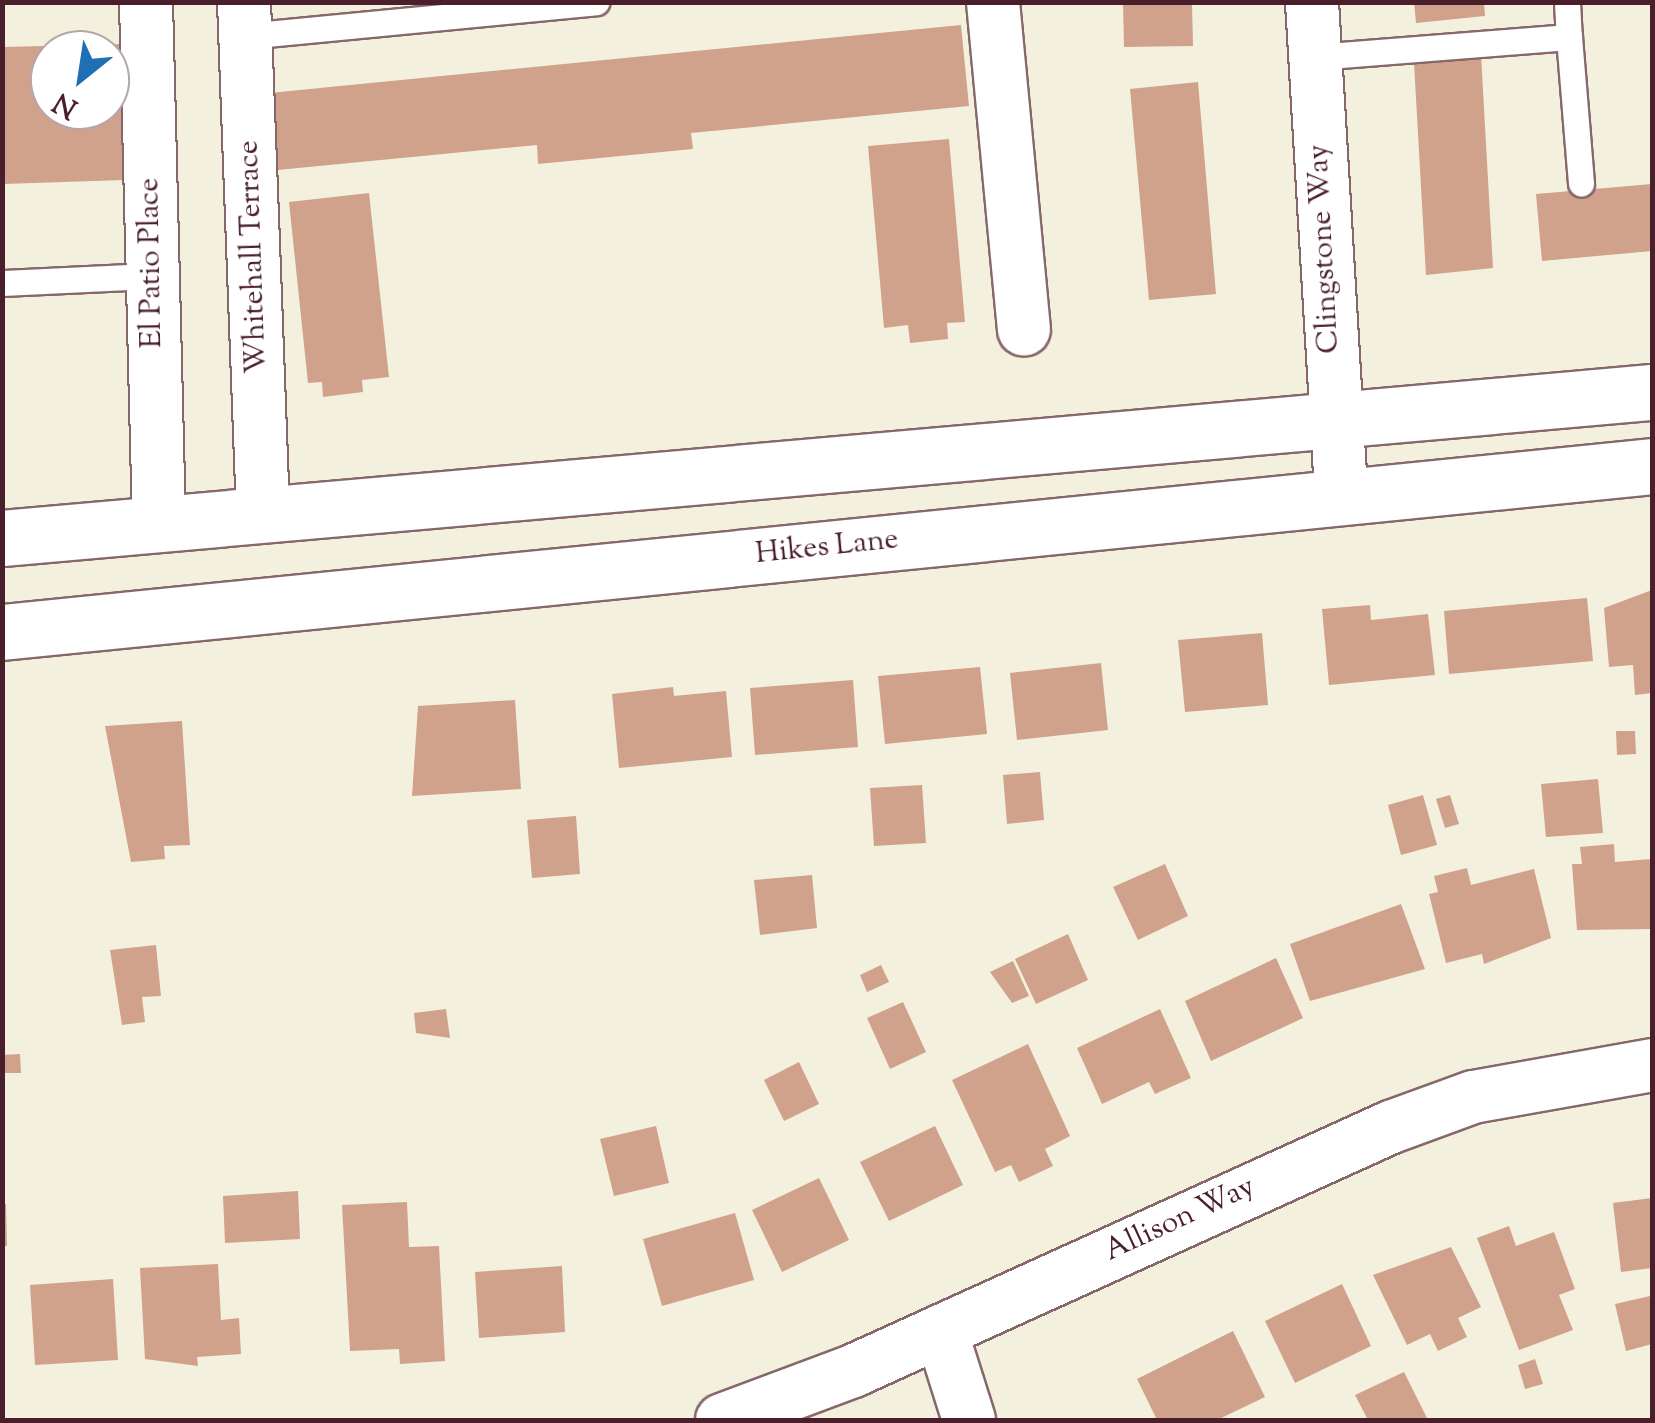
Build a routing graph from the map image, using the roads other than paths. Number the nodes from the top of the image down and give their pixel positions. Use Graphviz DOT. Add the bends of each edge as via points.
graph roads {
  1 [pos="146,2"];
  2 [pos="596,2"];
  3 [pos="992,2"];
  4 [pos="1312,2"];
  5 [pos="1566,2"];
  6 [pos="245,19"];
  7 [pos="1570,37"];
  8 [pos="1315,56"];
  9 [pos="1581,184"];
  10 [pos="152,276"];
  11 [pos="2,283"];
  12 [pos="1024,330"];
  13 [pos="1652,392"];
  14 [pos="1334,418"];
  15 [pos="1652,466"];
  16 [pos="1340,495"];
  17 [pos="264,512"];
  18 [pos="159,523"];
  19 [pos="2,538"];
  20 [pos="2,632"];
  21 [pos="1652,1065"];
  22 [pos="941,1331"];
  23 [pos="722,1420"];
  24 [pos="969,1420"];
  1 -- 10 [label="street, El Patio Place"];
  2 -- 6 [label="lane"];
  3 -- 12 [label="street"];
  4 -- 8 [label="street, Clingstone Way"];
  5 -- 7 [label="lane"];
  6 -- 17 [label="street, Whitehall Terrace"];
  7 -- 8 [label="lane"];
  7 -- 9 [label="lane"];
  8 -- 14 [label="street, Clingstone Way"];
  10 -- 11 [label="lane"];
  10 -- 18 [label="street, El Patio Place"];
  13 -- 14 [label="main road"];
  14 -- 16 [label="street, Clingstone Way"];
  14 -- 17 [label="main road"];
  15 -- 16 [label="main road, Hikes Lane"];
  16 -- 20 [label="main road, Hikes Lane"];
  17 -- 18 [label="main road"];
  18 -- 19 [label="main road"];
  21 -- 22 [label="street, Allison Way" via="1473,1098 1391,1126"];
  22 -- 23 [label="street, Allison Way"];
  22 -- 24 [label="street"];
}
